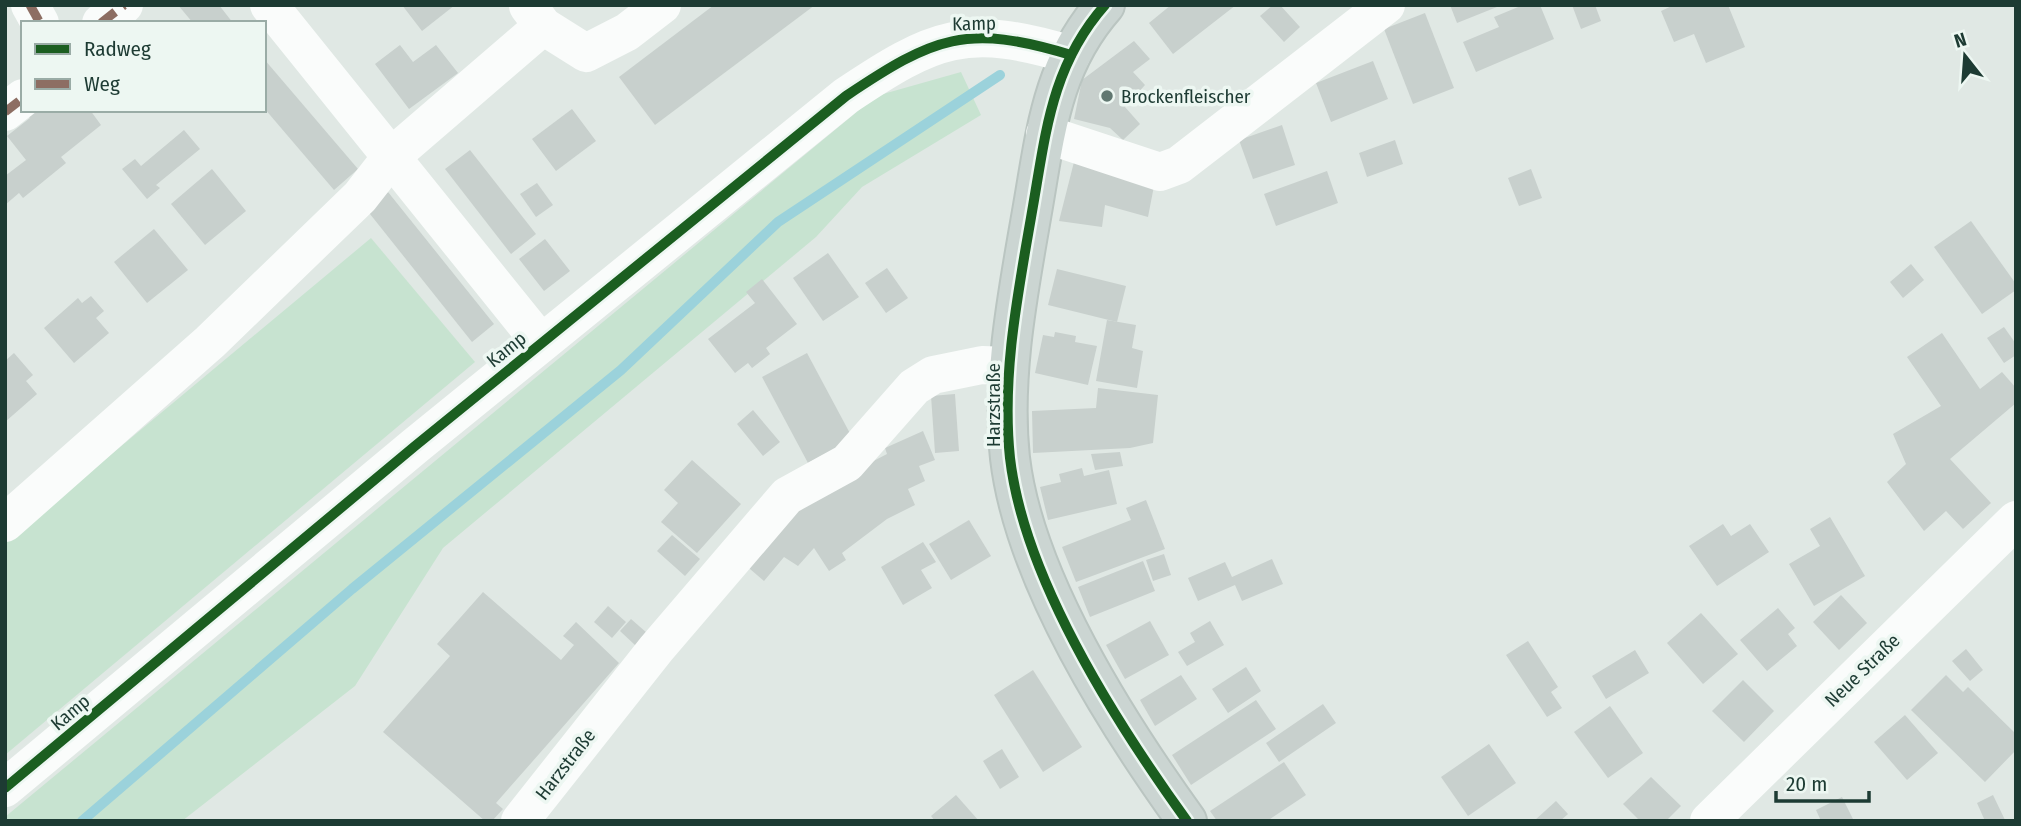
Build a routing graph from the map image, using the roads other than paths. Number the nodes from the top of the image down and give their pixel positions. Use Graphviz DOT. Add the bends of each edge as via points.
graph roads {
  1 [pos="30,5"];
  2 [pos="124,5"];
  3 [pos="269,5"];
  4 [pos="662,5"];
  5 [pos="1105,5"];
  6 [pos="1386,5"];
  7 [pos="535,16"];
  8 [pos="39,21"];
  9 [pos="104,21"];
  10 [pos="975,21"];
  11 [pos="1071,55"];
  12 [pos="21,100"];
  13 [pos="5,112"];
  14 [pos="1045,134"];
  15 [pos="392,156"];
  16 [pos="541,343"];
  17 [pos="1009,366"];
  18 [pos="2016,520"];
  19 [pos="5,523"];
  20 [pos="5,788"];
  21 [pos="520,821"];
  22 [pos="1187,821"];
  23 [pos="1709,821"];
  1 -- 8 [label="street"];
  2 -- 9 [label="street"];
  3 -- 15 [label="street"];
  4 -- 7 [label="street" via="627,32 586,53"];
  5 -- 11 [label="main road, Harzstraße"];
  6 -- 14 [label="street" via="1179,164 1160,172"];
  7 -- 15 [label="street"];
  10 -- 11 [label="street, Kamp"];
  10 -- 16 [label="street, Kamp" via="846,96"];
  11 -- 14 [label="main road, Harzstraße" via="1054,93"];
  12 -- 13 [label="street"];
  14 -- 17 [label="main road, Harzstraße"];
  15 -- 16 [label="street"];
  15 -- 19 [label="street" via="360,197 210,342"];
  16 -- 20 [label="street, Kamp"];
  17 -- 21 [label="street, Harzstraße" via="933,375 914,387 847,463 787,496 656,649"];
  17 -- 22 [label="main road, Harzstraße" via="1010,457 1034,552 1103,693 1135,749"];
  18 -- 23 [label="street, Neue Straße"];
}
